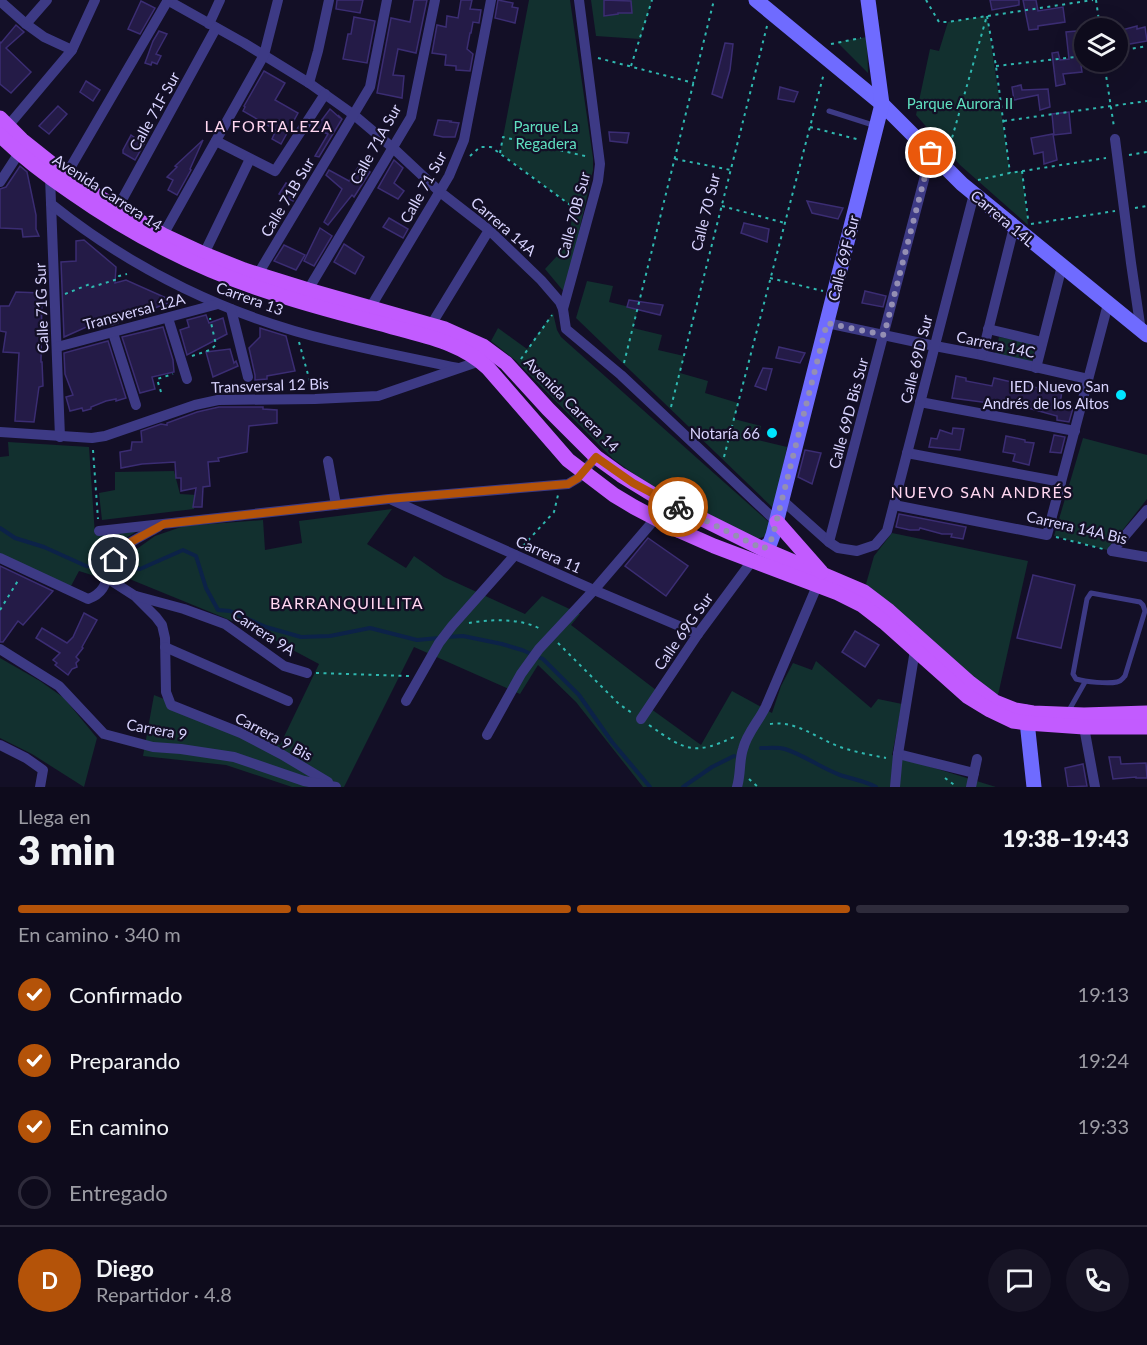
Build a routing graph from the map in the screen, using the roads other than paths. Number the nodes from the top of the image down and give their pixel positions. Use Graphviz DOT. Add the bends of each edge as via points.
graph roads {
  1 [pos="47,0"];
  2 [pos="95,0"];
  3 [pos="168,0"];
  4 [pos="220,0"];
  5 [pos="278,0"];
  6 [pos="329,0"];
  7 [pos="387,0"];
  8 [pos="435,0"];
  9 [pos="491,0"];
  10 [pos="579,0"];
  11 [pos="756,0"];
  12 [pos="868,0"];
  13 [pos="0,1"];
  14 [pos="26,24"];
  15 [pos="213,26"];
  16 [pos="72,50"];
  17 [pos="264,55"];
  18 [pos="309,83"];
  19 [pos="325,94"];
  20 [pos="882,104"];
  21 [pos="829,111"];
  22 [pos="354,115"];
  23 [pos="3,126"];
  24 [pos="876,127"];
  25 [pos="1115,139"];
  26 [pos="216,141"];
  27 [pos="393,147"];
  28 [pos="19,153"];
  29 [pos="931,153"];
  30 [pos="250,159"];
  31 [pos="66,175"];
  32 [pos="50,177"];
  33 [pos="0,182"];
  34 [pos="968,189"];
  35 [pos="440,192"];
  36 [pos="51,204"];
  37 [pos="117,208"];
  38 [pos="1021,226"];
  39 [pos="489,230"];
  40 [pos="163,235"];
  41 [pos="204,254"];
  42 [pos="1062,266"];
  43 [pos="258,274"];
  44 [pos="308,290"];
  45 [pos="218,304"];
  46 [pos="1108,304"];
  47 [pos="562,306"];
  48 [pos="370,308"];
  49 [pos="231,309"];
  50 [pos="168,318"];
  51 [pos="827,323"];
  52 [pos="430,325"];
  53 [pos="988,329"];
  54 [pos="113,333"];
  55 [pos="1144,333"];
  56 [pos="884,335"];
  57 [pos="1042,342"];
  58 [pos="935,346"];
  59 [pos="57,348"];
  60 [pos="982,355"];
  61 [pos="480,361"];
  62 [pos="460,368"];
  63 [pos="1036,368"];
  64 [pos="184,370"];
  65 [pos="248,377"];
  66 [pos="1089,379"];
  67 [pos="920,402"];
  68 [pos="136,405"];
  69 [pos="1075,431"];
  70 [pos="0,432"];
  71 [pos="60,437"];
  72 [pos="907,453"];
  73 [pos="596,457"];
  74 [pos="328,461"];
  75 [pos="583,472"];
  76 [pos="1061,482"];
  77 [pos="388,499"];
  78 [pos="782,500"];
  79 [pos="336,505"];
  80 [pos="894,505"];
  81 [pos="1147,510"];
  82 [pos="655,519"];
  83 [pos="777,522"];
  84 [pos="164,524"];
  85 [pos="99,531"];
  86 [pos="829,542"];
  87 [pos="763,549"];
  88 [pos="515,555"];
  89 [pos="1147,556"];
  90 [pos="0,558"];
  91 [pos="752,561"];
  92 [pos="108,576"];
  93 [pos="820,580"];
  94 [pos="594,590"];
  95 [pos="135,596"];
  96 [pos="698,634"];
  97 [pos="165,646"];
  98 [pos="0,649"];
  99 [pos="915,650"];
  100 [pos="307,673"];
  101 [pos="1085,682"];
  102 [pos="288,701"];
  103 [pos="406,701"];
  104 [pos="1147,713"];
  105 [pos="1066,715"];
  106 [pos="1027,718"];
  107 [pos="641,720"];
  108 [pos="1084,727"];
  109 [pos="1147,727"];
  110 [pos="487,735"];
  111 [pos="0,745"];
  112 [pos="898,757"];
  113 [pos="977,759"];
  114 [pos="974,773"];
  115 [pos="40,787"];
  116 [pos="335,787"];
  117 [pos="737,787"];
  118 [pos="895,787"];
  119 [pos="971,787"];
  120 [pos="1034,787"];
  121 [pos="1095,787"];
  1 -- 14 [label="street"];
  2 -- 16 [label="street"];
  3 -- 15 [label="street, Carrera 14A"];
  3 -- 31 [label="street"];
  4 -- 15 [label="street, Calle 71F Sur"];
  5 -- 17 [label="street"];
  6 -- 18 [label="street"];
  7 -- 22 [label="street, Calle 71B Sur" via="370,87"];
  8 -- 27 [label="street, Calle 71A Sur" via="411,117"];
  9 -- 35 [label="street, Calle 71 Sur" via="464,141"];
  10 -- 47 [label="street, Calle 70B Sur" via="600,159 598,181"];
  11 -- 20 [label="street, Carrera 14L"];
  12 -- 20 [label="street"];
  13 -- 14 [label="street"];
  14 -- 16 [label="street"];
  15 -- 17 [label="street, Carrera 14A"];
  15 -- 37 [label="street, Calle 71F Sur"];
  16 -- 23 [label="street"];
  17 -- 18 [label="street, Carrera 14A"];
  17 -- 26 [label="street"];
  18 -- 19 [label="street, Carrera 14A"];
  19 -- 22 [label="street, Carrera 14A"];
  19 -- 30 [label="street" via="275,171"];
  20 -- 24 [label="street, Calle 69F Sur"];
  20 -- 29 [label="street, Carrera 14L"];
  21 -- 24 [label="lane"];
  22 -- 27 [label="street, Carrera 14A"];
  22 -- 43 [label="street, Calle 71B Sur"];
  23 -- 28 [label="main road, Avenida Carrera 14"];
  23 -- 31 [label="main road, Avenida Carrera 14"];
  24 -- 51 [label="street, Calle 69F Sur"];
  25 -- 55 [label="street"];
  26 -- 30 [label="street"];
  26 -- 40 [label="street"];
  27 -- 35 [label="street, Carrera 14A"];
  27 -- 44 [label="street, Calle 71A Sur"];
  28 -- 32 [label="main road, Avenida Carrera 14"];
  28 -- 33 [label="street"];
  29 -- 34 [label="street, Carrera 14L"];
  29 -- 56 [label="street, Calle 69D Bis Sur"];
  30 -- 41 [label="street"];
  31 -- 37 [label="main road, Avenida Carrera 14"];
  32 -- 36 [label="street, Calle 71G Sur"];
  32 -- 61 [label="main road, Avenida Carrera 14" via="132,232 218,274 280,296 447,342"];
  34 -- 38 [label="street, Carrera 14L"];
  34 -- 58 [label="street, Calle 69D Sur"];
  35 -- 39 [label="street, Carrera 14A"];
  35 -- 48 [label="street, Calle 71 Sur"];
  36 -- 45 [label="street, Carrera 13" via="130,258"];
  36 -- 59 [label="street, Calle 71G Sur"];
  37 -- 40 [label="main road, Avenida Carrera 14"];
  38 -- 42 [label="street, Carrera 14L"];
  38 -- 53 [label="street"];
  39 -- 47 [label="street, Carrera 14A"];
  39 -- 52 [label="street"];
  40 -- 41 [label="main road, Avenida Carrera 14"];
  41 -- 43 [label="main road, Avenida Carrera 14"];
  42 -- 46 [label="street, Carrera 14L"];
  42 -- 57 [label="street"];
  43 -- 44 [label="main road, Avenida Carrera 14"];
  44 -- 48 [label="main road, Avenida Carrera 14"];
  45 -- 49 [label="street, Carrera 13"];
  45 -- 50 [label="street, Transversal 12A"];
  46 -- 55 [label="street, Carrera 14L"];
  46 -- 66 [label="street"];
  47 -- 83 [label="street, Carrera 14A" via="566,329 621,375"];
  48 -- 52 [label="main road, Avenida Carrera 14"];
  49 -- 62 [label="street, Carrera 13" via="332,341"];
  49 -- 65 [label="street"];
  50 -- 54 [label="street, Transversal 12A"];
  50 -- 64 [label="street"];
  51 -- 56 [label="street, Carrera 14C"];
  51 -- 78 [label="street, Calle 69F Sur"];
  52 -- 73 [label="main road, Avenida Carrera 14" via="495,354"];
  53 -- 57 [label="street"];
  53 -- 60 [label="street"];
  54 -- 59 [label="street, Transversal 12A"];
  54 -- 68 [label="street"];
  56 -- 58 [label="street, Carrera 14C"];
  56 -- 86 [label="street, Calle 69D Bis Sur"];
  57 -- 63 [label="street"];
  58 -- 60 [label="street, Carrera 14C"];
  58 -- 67 [label="street, Calle 69D Sur"];
  59 -- 71 [label="street, Calle 71G Sur"];
  60 -- 63 [label="street, Carrera 14C"];
  61 -- 62 [label="street, Transversal 12 Bis"];
  61 -- 75 [label="main road, Avenida Carrera 14"];
  62 -- 71 [label="street, Transversal 12 Bis" via="378,396 212,401 105,436"];
  63 -- 66 [label="street, Carrera 14C"];
  66 -- 69 [label="street"];
  67 -- 69 [label="street"];
  67 -- 72 [label="street, Calle 69D Sur"];
  69 -- 76 [label="street"];
  70 -- 71 [label="street, Transversal 12 Bis"];
  72 -- 76 [label="street"];
  72 -- 80 [label="street, Calle 69D Sur"];
  73 -- 75 [label="street"];
  73 -- 87 [label="main road, Avenida Carrera 14" via="652,494"];
  74 -- 79 [label="street"];
  75 -- 77 [label="street" via="568,484"];
  75 -- 82 [label="main road, Avenida Carrera 14"];
  76 -- 80 [label="street, Carrera 14A Bis" via="1047,534"];
  77 -- 79 [label="street"];
  77 -- 88 [label="street, Carrera 11"];
  78 -- 83 [label="street, Calle 69F Sur"];
  78 -- 86 [label="street"];
  79 -- 84 [label="street"];
  80 -- 86 [label="street, Calle 69D Sur" via="887,531 875,545 857,551"];
  81 -- 89 [label="street, Carrera 14A Bis" via="1112,551"];
  82 -- 91 [label="main road, Avenida Carrera 14"];
  82 -- 94 [label="street"];
  83 -- 87 [label="street, Calle 69F Sur" via="771,541"];
  83 -- 93 [label="main road"];
  84 -- 85 [label="street"];
  84 -- 92 [label="street" via="123,548"];
  87 -- 93 [label="main road, Avenida Carrera 14"];
  88 -- 94 [label="street, Carrera 11"];
  88 -- 103 [label="street" via="450,628"];
  90 -- 92 [label="street" via="88,599 101,591"];
  91 -- 93 [label="main road, Avenida Carrera 14"];
  91 -- 96 [label="street, Calle 69G Sur"];
  92 -- 95 [label="street"];
  93 -- 99 [label="main road, Avenida Carrera 14" via="862,605"];
  93 -- 106 [label="main road, Avenida Carrera 14" via="853,587 875,599 970,683 995,702"];
  93 -- 117 [label="street" via="762,715 743,747"];
  94 -- 96 [label="street, Carrera 11"];
  94 -- 110 [label="street" via="539,649"];
  95 -- 97 [label="street" via="162,625"];
  95 -- 100 [label="street, Carrera 9A" via="225,624 284,666"];
  96 -- 107 [label="street, Calle 69G Sur"];
  97 -- 102 [label="street"];
  97 -- 116 [label="street, Carrera 9 Bis" via="166,692 171,705 241,733"];
  98 -- 116 [label="street, Carrera 9" via="59,687 104,734 153,747 234,757 304,781"];
  99 -- 106 [label="main road, Avenida Carrera 14" via="978,704 1013,721"];
  99 -- 112 [label="street"];
  101 -- 101 [label="lane" via="1073,674 1091,593 1143,604 1145,611 1123,679"];
  101 -- 105 [label="lane"];
  104 -- 105 [label="main road, Avenida Carrera 14"];
  105 -- 106 [label="main road, Avenida Carrera 14"];
  106 -- 108 [label="main road, Avenida Carrera 14"];
  106 -- 120 [label="street"];
  108 -- 109 [label="main road, Avenida Carrera 14"];
  108 -- 121 [label="street"];
  111 -- 115 [label="street" via="43,770"];
  112 -- 114 [label="street"];
  112 -- 118 [label="street"];
  113 -- 114 [label="street"];
  114 -- 119 [label="street"];
}
